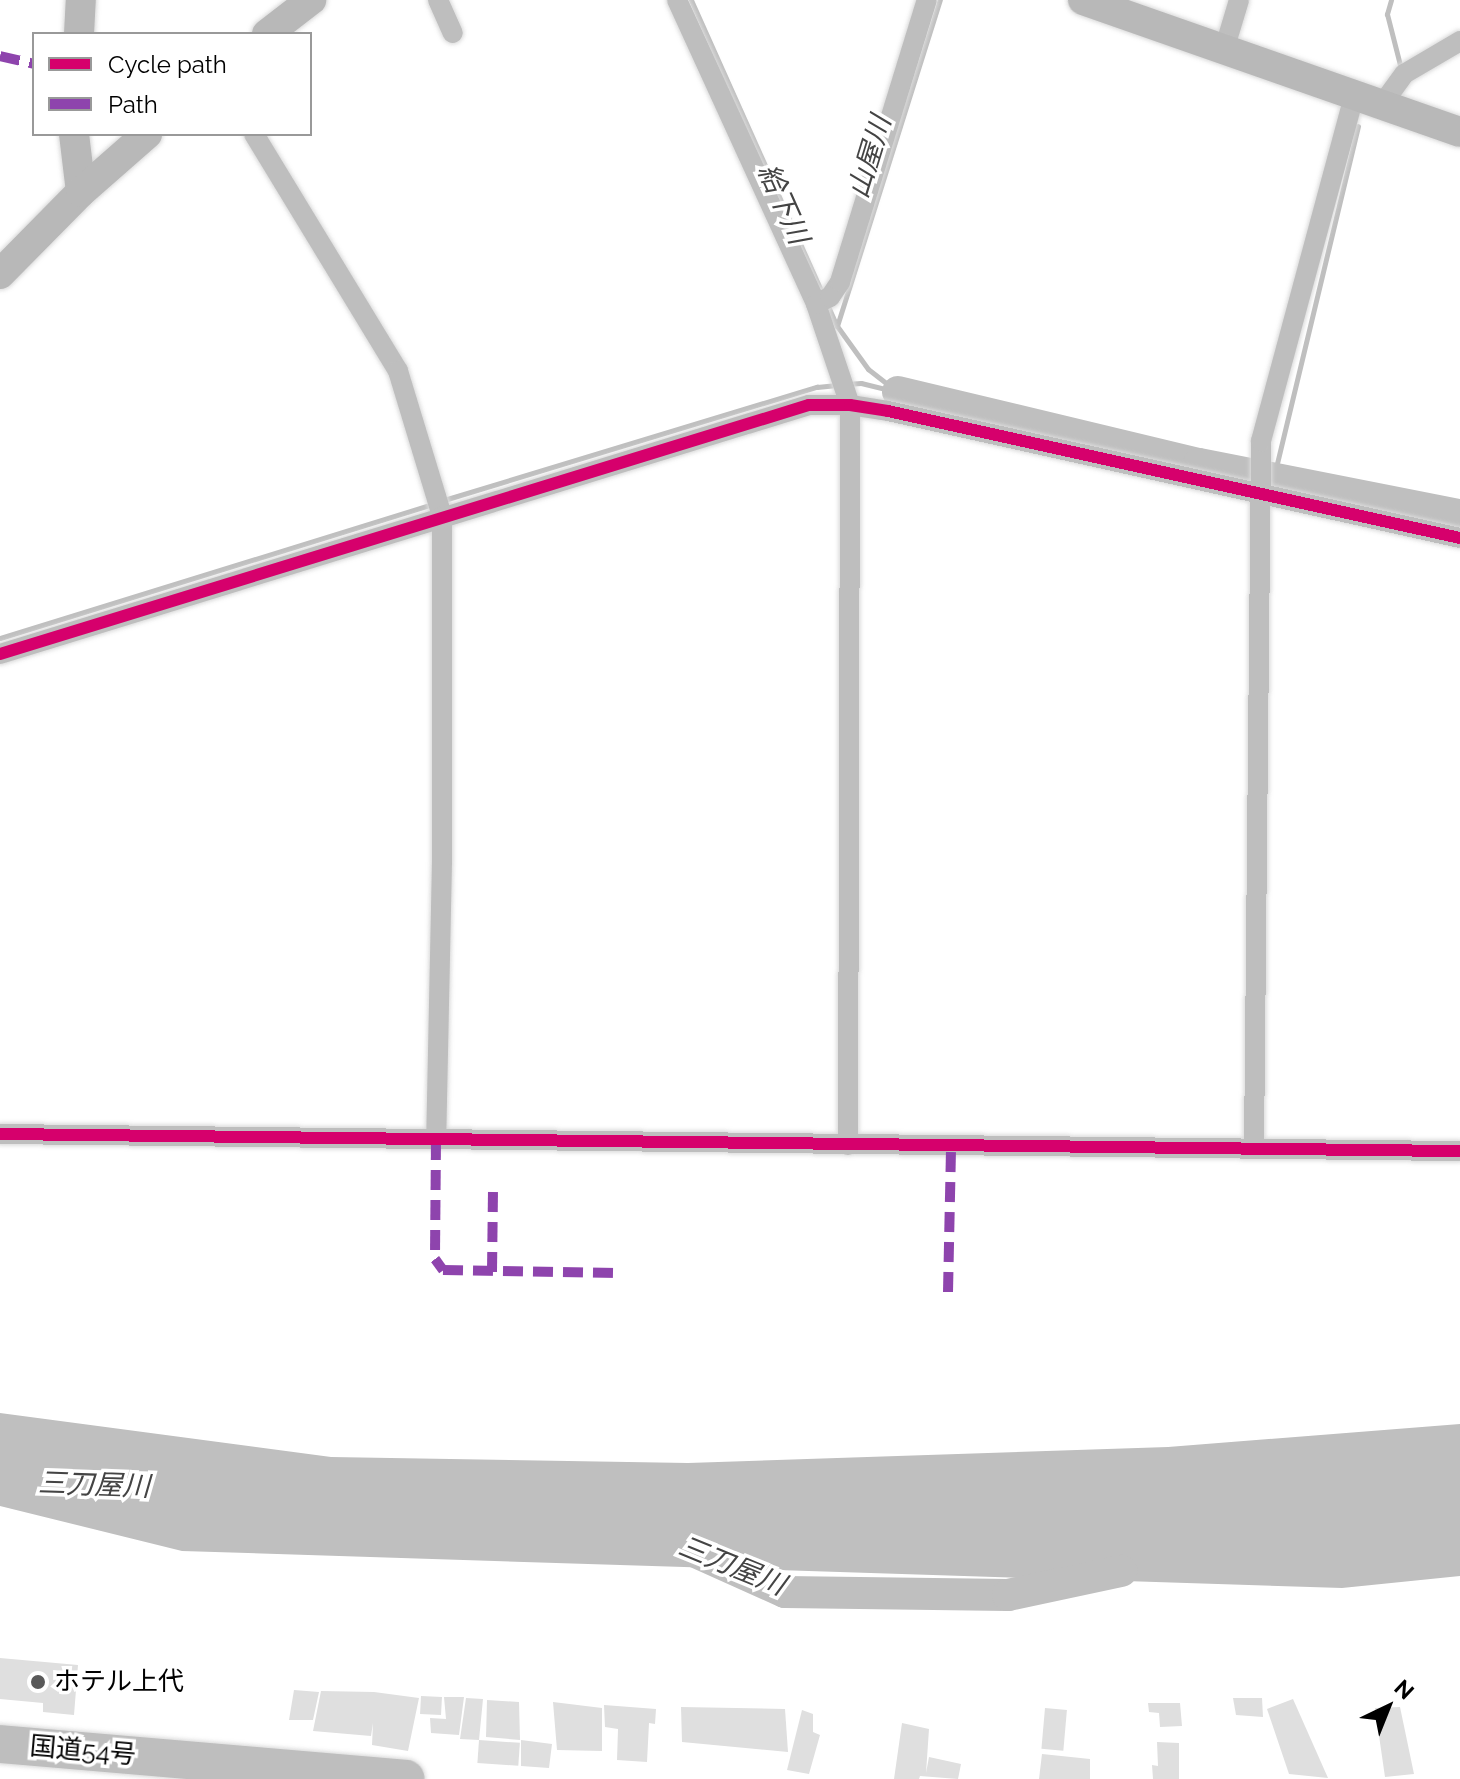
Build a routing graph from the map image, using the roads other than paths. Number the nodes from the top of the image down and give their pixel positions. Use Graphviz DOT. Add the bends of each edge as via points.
graph roads {
  1 [pos="81,0"];
  2 [pos="311,0"];
  3 [pos="438,0"];
  4 [pos="677,0"];
  5 [pos="927,0"];
  6 [pos="1083,0"];
  7 [pos="1239,0"];
  8 [pos="79,32"];
  9 [pos="270,32"];
  10 [pos="453,33"];
  11 [pos="1460,41"];
  12 [pos="1224,50"];
  13 [pos="1354,97"];
  14 [pos="1386,99"];
  15 [pos="1460,132"];
  16 [pos="74,136"];
  17 [pos="145,136"];
  18 [pos="255,136"];
  19 [pos="81,192"];
  20 [pos="0,274"];
  21 [pos="823,301"];
  22 [pos="848,401"];
  23 [pos="1261,490"];
  24 [pos="440,507"];
  25 [pos="1460,538"];
  26 [pos="0,654"];
  27 [pos="0,1134"];
  28 [pos="436,1140"];
  29 [pos="848,1145"];
  30 [pos="1254,1148"];
  31 [pos="1460,1151"];
  32 [pos="0,1744"];
  33 [pos="187,1770"];
  34 [pos="405,1779"];
  1 -- 8 [label="street"];
  2 -- 9 [label="street"];
  3 -- 10 [label="street"];
  4 -- 21 [label="street"];
  5 -- 21 [label="street" via="840,282"];
  6 -- 12 [label="street"];
  7 -- 12 [label="street"];
  11 -- 14 [label="street" via="1404,74"];
  12 -- 13 [label="street"];
  13 -- 15 [label="street"];
  13 -- 23 [label="street" via="1265,416"];
  16 -- 19 [label="street"];
  17 -- 19 [label="street"];
  18 -- 24 [label="street" via="398,371"];
  19 -- 20 [label="street"];
  21 -- 22 [label="street"];
  22 -- 23 [label="street"];
  22 -- 24 [label="street" via="809,405"];
  22 -- 29 [label="street"];
  23 -- 25 [label="street"];
  23 -- 30 [label="street"];
  24 -- 26 [label="street"];
  24 -- 28 [label="street" via="442,845"];
  27 -- 28 [label="street"];
  28 -- 29 [label="street"];
  29 -- 30 [label="street"];
  30 -- 31 [label="street"];
  32 -- 33 [label="highway, 国道54号"];
  33 -- 34 [label="highway, 国道54号"];
}
